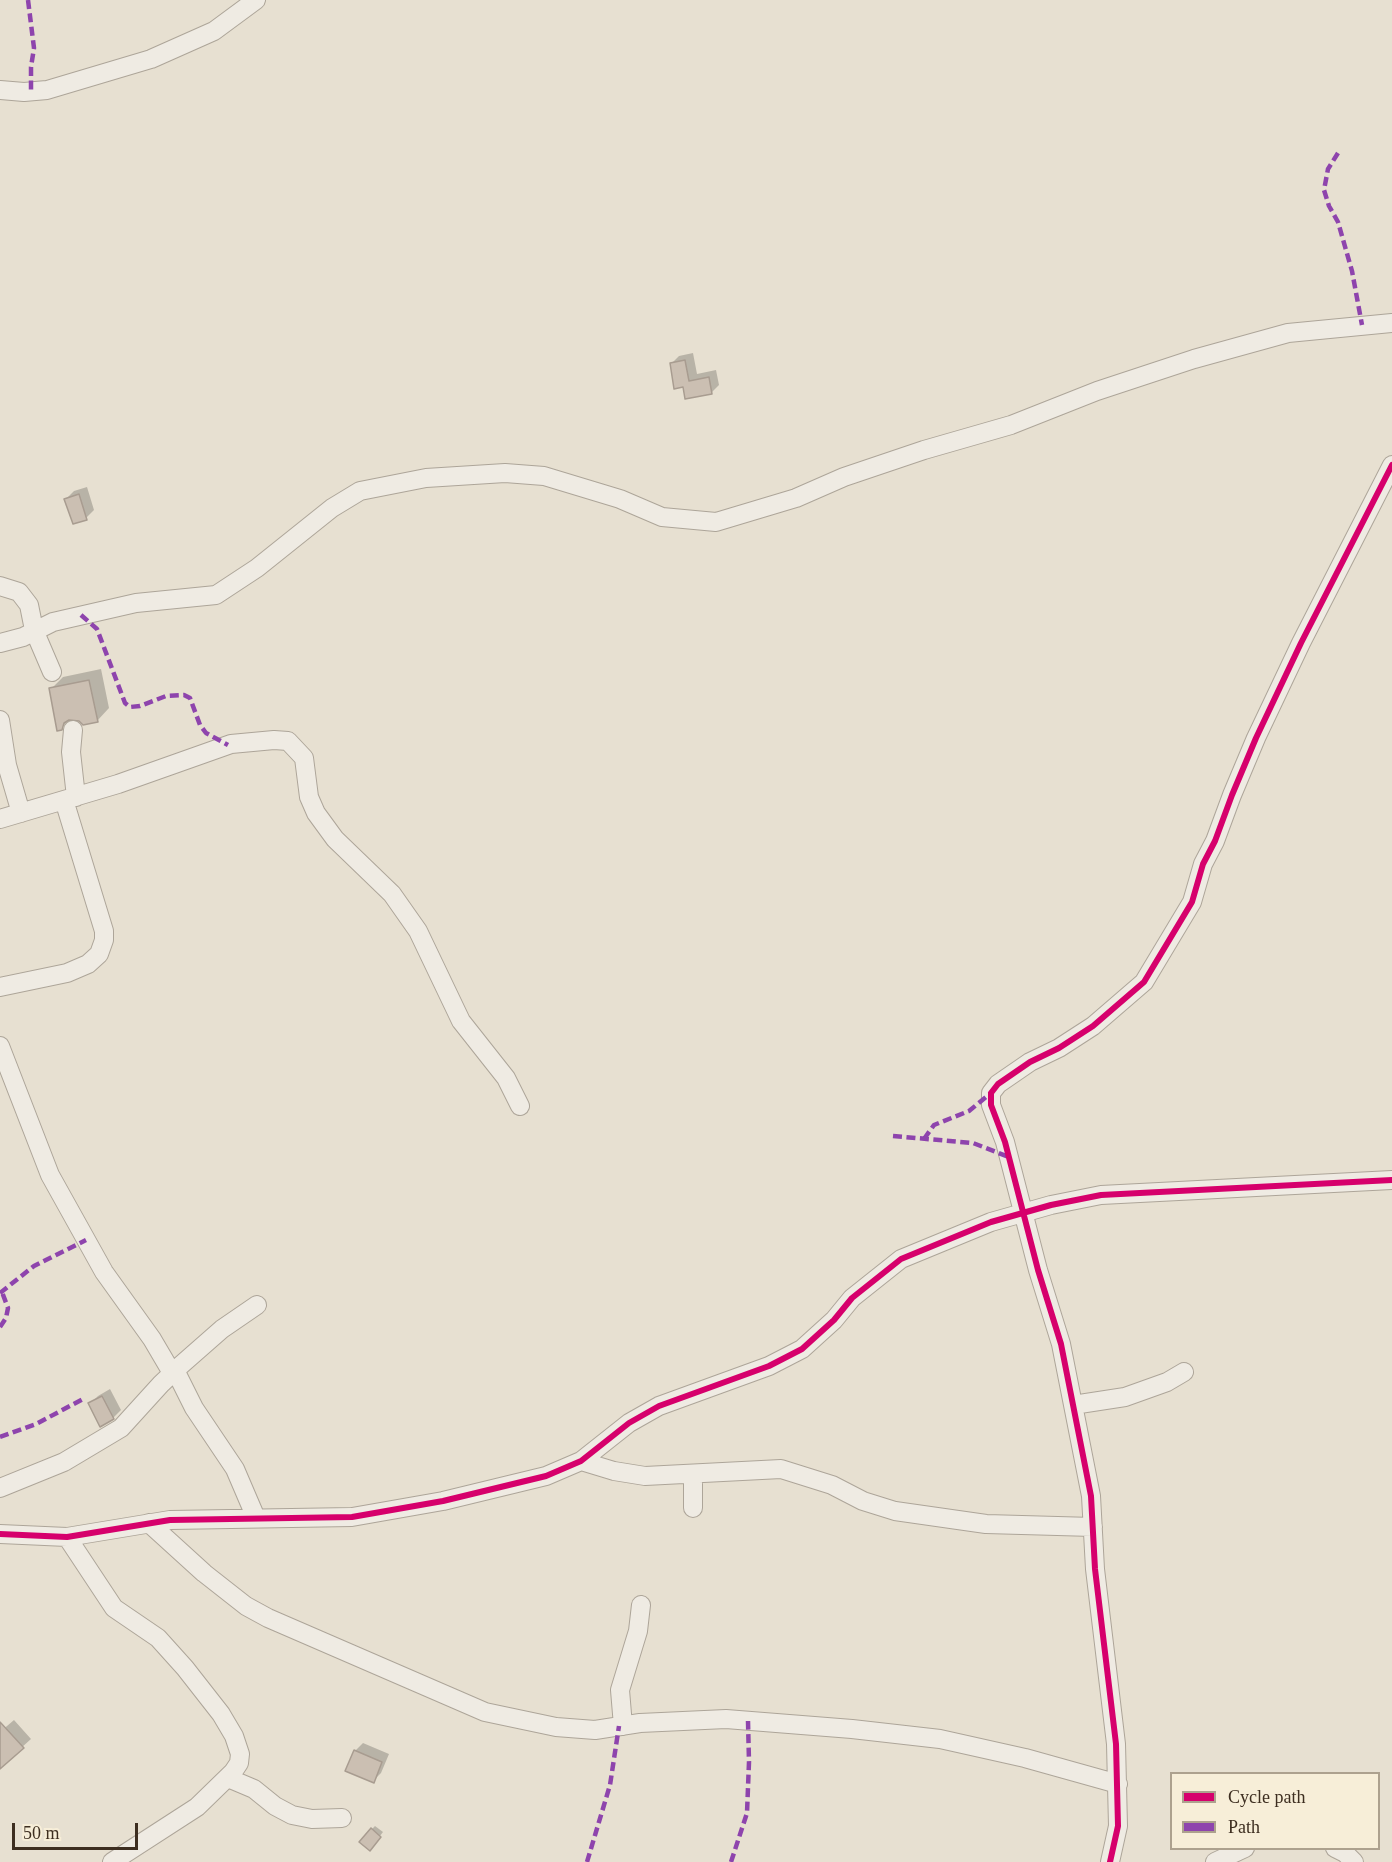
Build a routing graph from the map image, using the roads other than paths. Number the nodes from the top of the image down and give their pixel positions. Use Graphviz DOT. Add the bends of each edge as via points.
graph roads {
  1 [pos="256,0"];
  2 [pos="0,90"];
  3 [pos="1392,323"];
  4 [pos="1392,465"];
  5 [pos="0,586"];
  6 [pos="34,630"];
  7 [pos="0,643"];
  8 [pos="52,672"];
  9 [pos="0,720"];
  10 [pos="73,730"];
  11 [pos="70,799"];
  12 [pos="21,813"];
  13 [pos="0,819"];
  14 [pos="0,987"];
  15 [pos="0,1046"];
  16 [pos="520,1106"];
  17 [pos="1392,1180"];
  18 [pos="1024,1213"];
  19 [pos="257,1305"];
  20 [pos="174,1372"];
  21 [pos="1184,1372"];
  22 [pos="1073,1405"];
  23 [pos="581,1461"];
  24 [pos="693,1474"];
  25 [pos="0,1488"];
  26 [pos="693,1508"];
  27 [pos="256,1518"];
  28 [pos="148,1523"];
  29 [pos="1092,1527"];
  30 [pos="0,1534"];
  31 [pos="67,1537"];
  32 [pos="641,1605"];
  33 [pos="623,1726"];
  34 [pos="228,1778"];
  35 [pos="1118,1784"];
  36 [pos="342,1818"];
  37 [pos="1241,1850"];
  38 [pos="1339,1850"];
  39 [pos="112,1862"];
  40 [pos="1110,1862"];
  41 [pos="1215,1862"];
  42 [pos="1354,1862"];
  1 -- 2 [label="street" via="214,32 151,59 57,88"];
  3 -- 6 [label="street" via="1288,333 1194,359 1011,424 844,477 796,498 716,522 662,517 620,499 544,476 505,473 426,478 360,491 332,507 257,568 216,595 136,603"];
  4 -- 18 [label="street" via="1256,738 1203,864 1192,902 1144,982 1093,1026 1030,1062 998,1084 991,1094"];
  5 -- 6 [label="street" via="19,592 28,605"];
  6 -- 7 [label="street"];
  6 -- 8 [label="street"];
  9 -- 12 [label="street" via="7,765"];
  10 -- 11 [label="street"];
  11 -- 12 [label="street"];
  11 -- 14 [label="street" via="104,931 99,954 67,973"];
  11 -- 16 [label="street" via="231,744 288,741 304,758 309,797 316,813 335,839 392,894 418,931 461,1021 506,1078"];
  12 -- 13 [label="street"];
  15 -- 20 [label="street" via="50,1175 104,1272"];
  17 -- 18 [label="street" via="1101,1195"];
  18 -- 22 [label="street" via="1061,1344"];
  18 -- 23 [label="street" via="967,1231 901,1259 852,1298 802,1349 770,1366 659,1406 629,1423"];
  19 -- 20 [label="street" via="222,1329"];
  20 -- 25 [label="street" via="121,1428 64,1462"];
  20 -- 27 [label="street" via="235,1469"];
  21 -- 22 [label="street" via="1125,1396"];
  22 -- 29 [label="street"];
  23 -- 24 [label="street" via="645,1476"];
  23 -- 27 [label="street" via="546,1476 377,1514"];
  24 -- 26 [label="street"];
  24 -- 29 [label="street" via="781,1469 832,1485 895,1512 986,1524"];
  27 -- 28 [label="street"];
  28 -- 31 [label="street"];
  28 -- 33 [label="street" via="246,1606 485,1712 556,1727 595,1730"];
  29 -- 35 [label="street"];
  30 -- 31 [label="street"];
  31 -- 34 [label="street" via="114,1608 158,1638 221,1714 240,1754 239,1763"];
  32 -- 33 [label="street" via="638,1631 620,1689"];
  33 -- 35 [label="street" via="726,1719 940,1738"];
  34 -- 36 [label="street" via="254,1789 292,1815"];
  34 -- 39 [label="street" via="197,1807"];
  35 -- 40 [label="street" via="1118,1826"];
  37 -- 41 [label="street"];
  38 -- 42 [label="street"];
}
